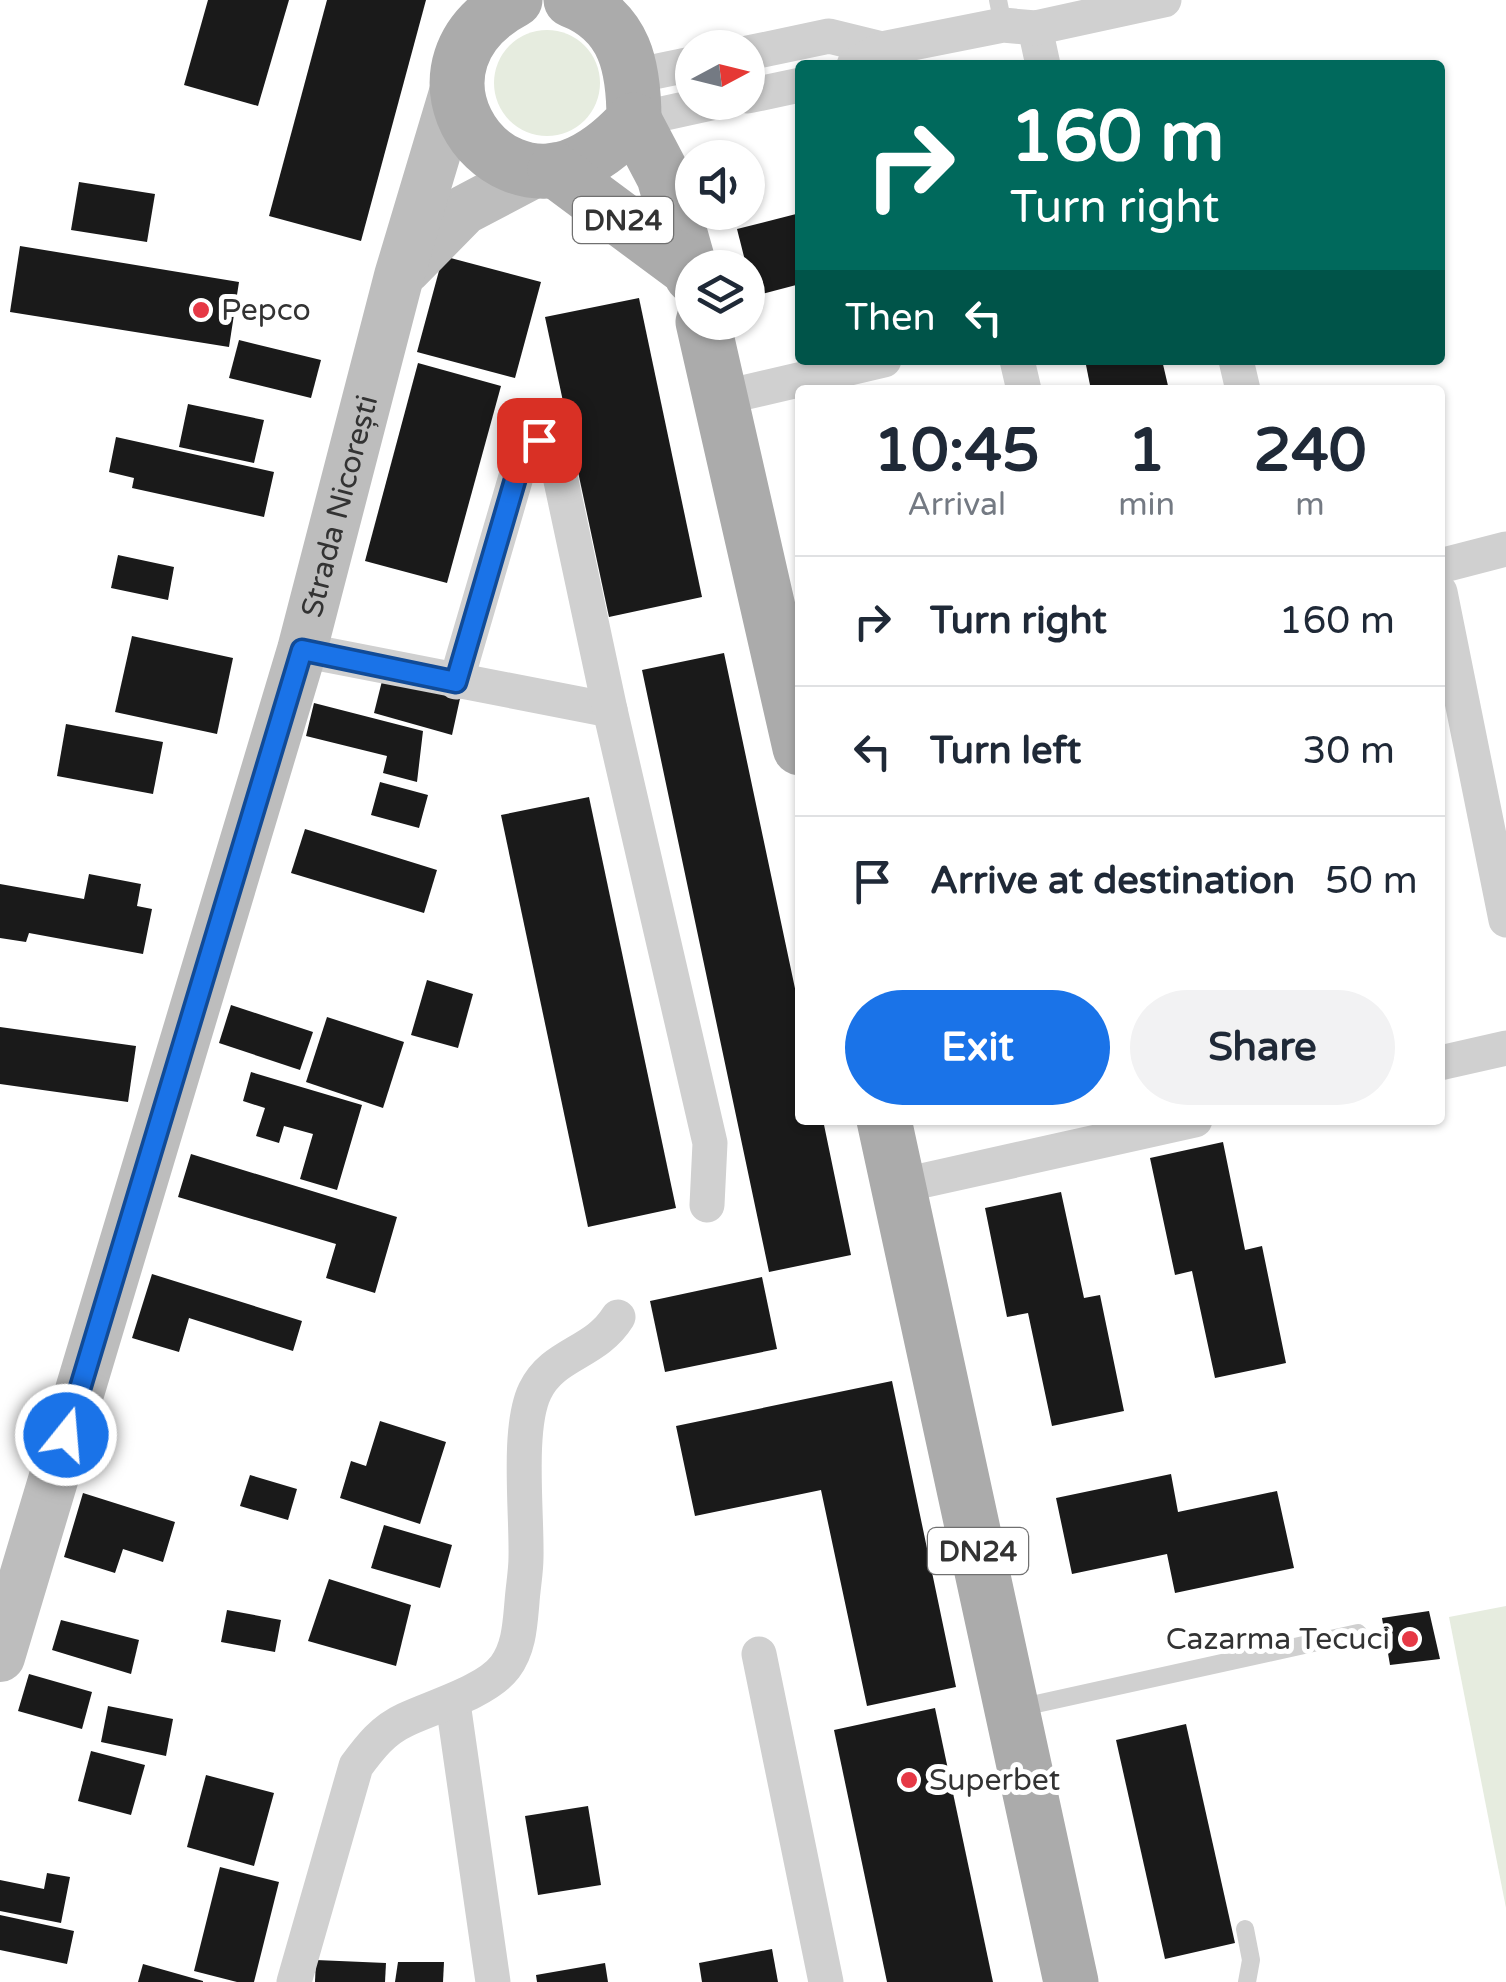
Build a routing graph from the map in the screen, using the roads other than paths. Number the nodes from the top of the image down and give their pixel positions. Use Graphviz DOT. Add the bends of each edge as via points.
graph roads {
  1 [pos="515,0"];
  2 [pos="571,0"];
  3 [pos="1164,0"];
  4 [pos="476,17"];
  5 [pos="1012,18"];
  6 [pos="765,49"];
  7 [pos="868,57"];
  8 [pos="625,59"];
  9 [pos="1041,60"];
  10 [pos="675,63"];
  11 [pos="675,83"];
  12 [pos="795,85"];
  13 [pos="456,86"];
  14 [pos="765,92"];
  15 [pos="547,170"];
  16 [pos="685,250"];
  17 [pos="675,261"];
  18 [pos="399,276"];
  19 [pos="707,340"];
  20 [pos="863,365"];
  21 [pos="721,398"];
  22 [pos="1506,549"];
  23 [pos="1445,565"];
  24 [pos="1445,617"];
  25 [pos="302,650"];
  26 [pos="456,682"];
  27 [pos="610,710"];
  28 [pos="795,726"];
  29 [pos="1506,920"];
  30 [pos="1506,1048"];
  31 [pos="1445,1062"];
  32 [pos="885,1125"];
  33 [pos="1170,1125"];
  34 [pos="899,1186"];
  35 [pos="707,1205"];
  36 [pos="618,1317"];
  37 [pos="10,1580"];
  38 [pos="1358,1633"];
  39 [pos="759,1654"];
  40 [pos="0,1657"];
  41 [pos="452,1703"];
  42 [pos="1012,1709"];
  43 [pos="1245,1929"];
  44 [pos="294,1982"];
  45 [pos="493,1982"];
  46 [pos="826,1982"];
  47 [pos="1072,1982"];
  48 [pos="1246,1982"];
  1 -- 4 [label="main road"];
  2 -- 8 [label="main road" via="601,16"];
  3 -- 5 [label="street"];
  4 -- 13 [label="main road"];
  5 -- 7 [label="street"];
  5 -- 9 [label="street"];
  6 -- 7 [label="street" via="828,36"];
  8 -- 10 [label="street"];
  8 -- 11 [label="street"];
  8 -- 15 [label="main road" via="611,144 576,164"];
  8 -- 16 [label="main road, DN24"];
  12 -- 14 [label="street"];
  13 -- 15 [label="main road" via="473,135 492,153 514,166"];
  13 -- 18 [label="main road, Strada Nicorești"];
  15 -- 17 [label="main road, DN24"];
  15 -- 18 [label="main road" via="464,210"];
  18 -- 25 [label="main road, Strada Nicorești"];
  19 -- 21 [label="main road"];
  20 -- 21 [label="street"];
  21 -- 28 [label="main road"];
  22 -- 23 [label="street"];
  24 -- 29 [label="street"];
  25 -- 26 [label="street"];
  25 -- 37 [label="main road, Strada Nicorești"];
  26 -- 27 [label="street"];
  26 -- 27 [label="street" via="525,446 539,440 554,448"];
  27 -- 35 [label="street" via="710,1143"];
  30 -- 31 [label="street"];
  32 -- 34 [label="main road, DN24"];
  33 -- 34 [label="street"];
  34 -- 42 [label="main road, DN24"];
  36 -- 41 [label="street" via="596,1344 545,1375 534,1393 526,1436 518,1639 504,1670"];
  37 -- 40 [label="main road, Strada Nicorești"];
  38 -- 42 [label="lane"];
  39 -- 46 [label="street"];
  41 -- 44 [label="street" via="378,1737 356,1766"];
  41 -- 45 [label="street"];
  42 -- 47 [label="main road, DN24"];
  43 -- 48 [label="lane" via="1251,1960"];
}
